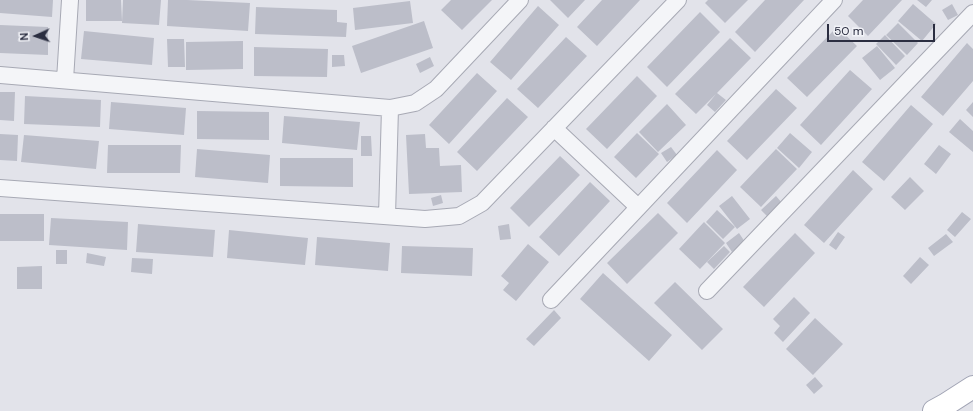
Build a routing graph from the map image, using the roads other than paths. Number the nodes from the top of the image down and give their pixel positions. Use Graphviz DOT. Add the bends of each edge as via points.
graph roads {
  1 [pos="70,0"];
  2 [pos="520,0"];
  3 [pos="678,0"];
  4 [pos="834,0"];
  5 [pos="973,13"];
  6 [pos="0,75"];
  7 [pos="65,80"];
  8 [pos="390,108"];
  9 [pos="554,128"];
  10 [pos="0,188"];
  11 [pos="638,207"];
  12 [pos="387,216"];
  13 [pos="707,291"];
  14 [pos="551,300"];
  15 [pos="973,387"];
  16 [pos="934,411"];
  1 -- 7 [label="street"];
  2 -- 8 [label="street" via="436,89 415,103"];
  3 -- 9 [label="street"];
  4 -- 11 [label="street"];
  5 -- 13 [label="street"];
  6 -- 7 [label="street"];
  7 -- 8 [label="street"];
  8 -- 12 [label="street"];
  9 -- 11 [label="street"];
  9 -- 12 [label="street" via="482,203 459,216 425,219"];
  10 -- 12 [label="street"];
  11 -- 14 [label="street"];
  15 -- 16 [label="main road"];
}
